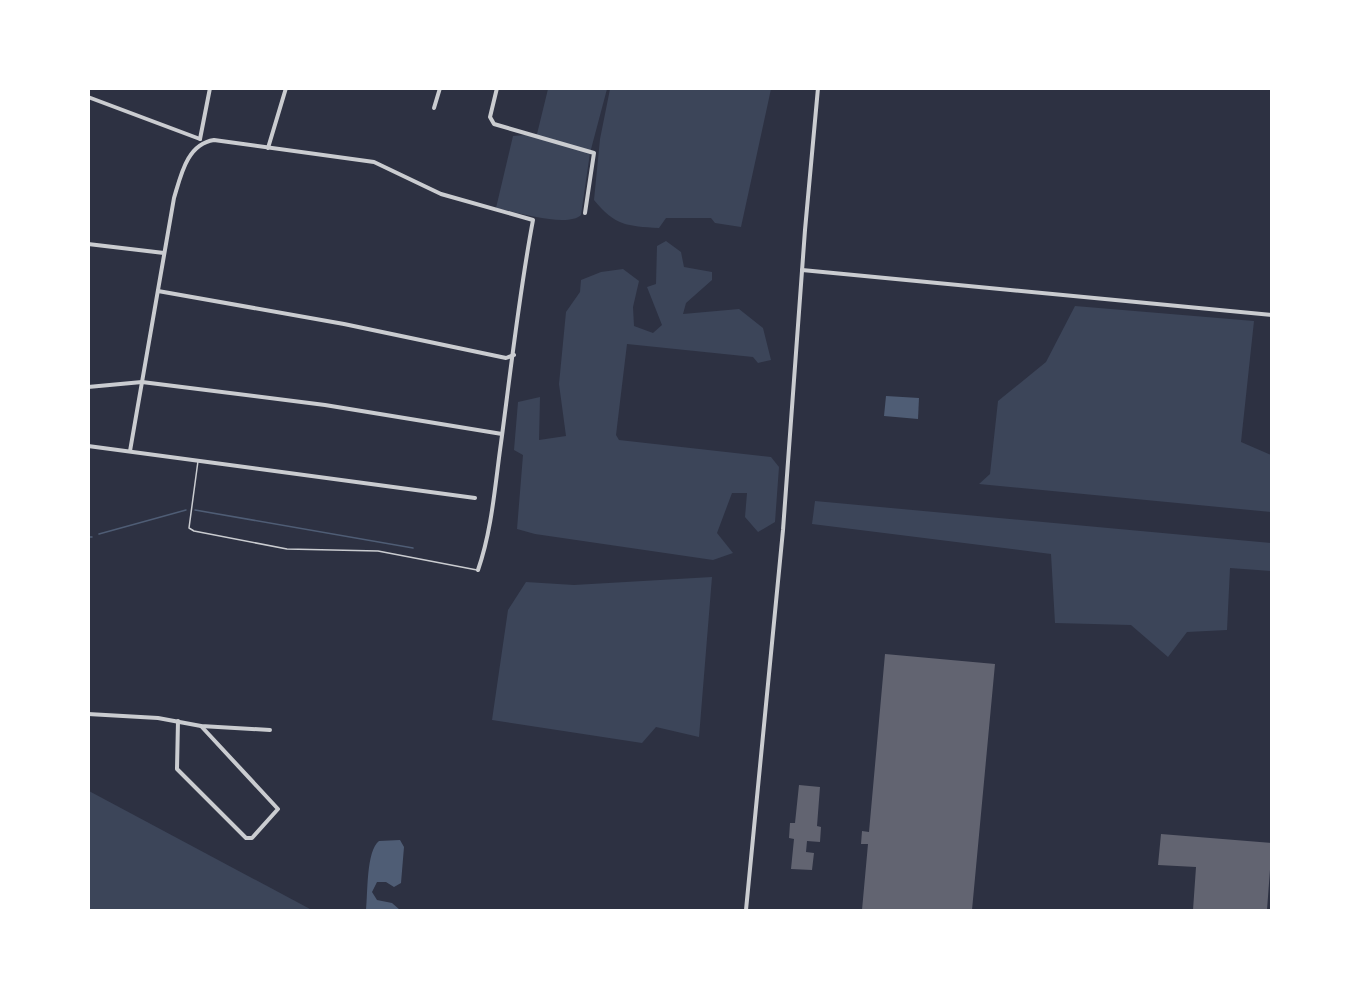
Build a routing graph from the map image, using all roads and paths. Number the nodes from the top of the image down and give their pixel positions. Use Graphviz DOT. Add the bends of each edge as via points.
graph roads {
  1 [pos="210,88"];
  2 [pos="286,88"];
  3 [pos="440,88"];
  4 [pos="497,88"];
  5 [pos="818,88"];
  6 [pos="88,96"];
  7 [pos="434,108"];
  8 [pos="201,141"];
  9 [pos="268,148"];
  10 [pos="585,213"];
  11 [pos="88,244"];
  12 [pos="164,253"];
  13 [pos="802,270"];
  14 [pos="158,291"];
  15 [pos="1272,315"];
  16 [pos="514,356"];
  17 [pos="142,382"];
  18 [pos="88,387"];
  19 [pos="502,434"];
  20 [pos="88,446"];
  21 [pos="130,451"];
  22 [pos="198,460"];
  23 [pos="475,498"];
  24 [pos="478,570"];
  25 [pos="88,714"];
  26 [pos="178,721"];
  27 [pos="201,726"];
  28 [pos="270,730"];
  29 [pos="746,910"];
  1 -- 8 [label="street"];
  2 -- 9 [label="street"];
  3 -- 7 [label="street"];
  4 -- 10 [label="street" via="490,117 494,124 594,153"];
  5 -- 13 [label="street"];
  6 -- 8 [label="street"];
  8 -- 9 [label="street"];
  8 -- 12 [label="street" via="182,173"];
  9 -- 16 [label="street" via="374,162 441,194 533,220"];
  11 -- 12 [label="street"];
  12 -- 14 [label="street"];
  13 -- 15 [label="street"];
  13 -- 29 [label="street" via="783,531"];
  14 -- 16 [label="street"];
  14 -- 17 [label="street"];
  16 -- 19 [label="street"];
  17 -- 18 [label="street"];
  17 -- 19 [label="street" via="325,405"];
  17 -- 21 [label="street"];
  19 -- 24 [label="street"];
  20 -- 21 [label="street"];
  21 -- 22 [label="street"];
  22 -- 23 [label="street"];
  22 -- 24 [label="lane" via="189,518 189,528 194,531 287,549 378,551"];
  25 -- 26 [label="street"];
  26 -- 27 [label="street"];
  26 -- 27 [label="street" via="177,769 246,838 252,838 278,809"];
  27 -- 28 [label="street"];
}
